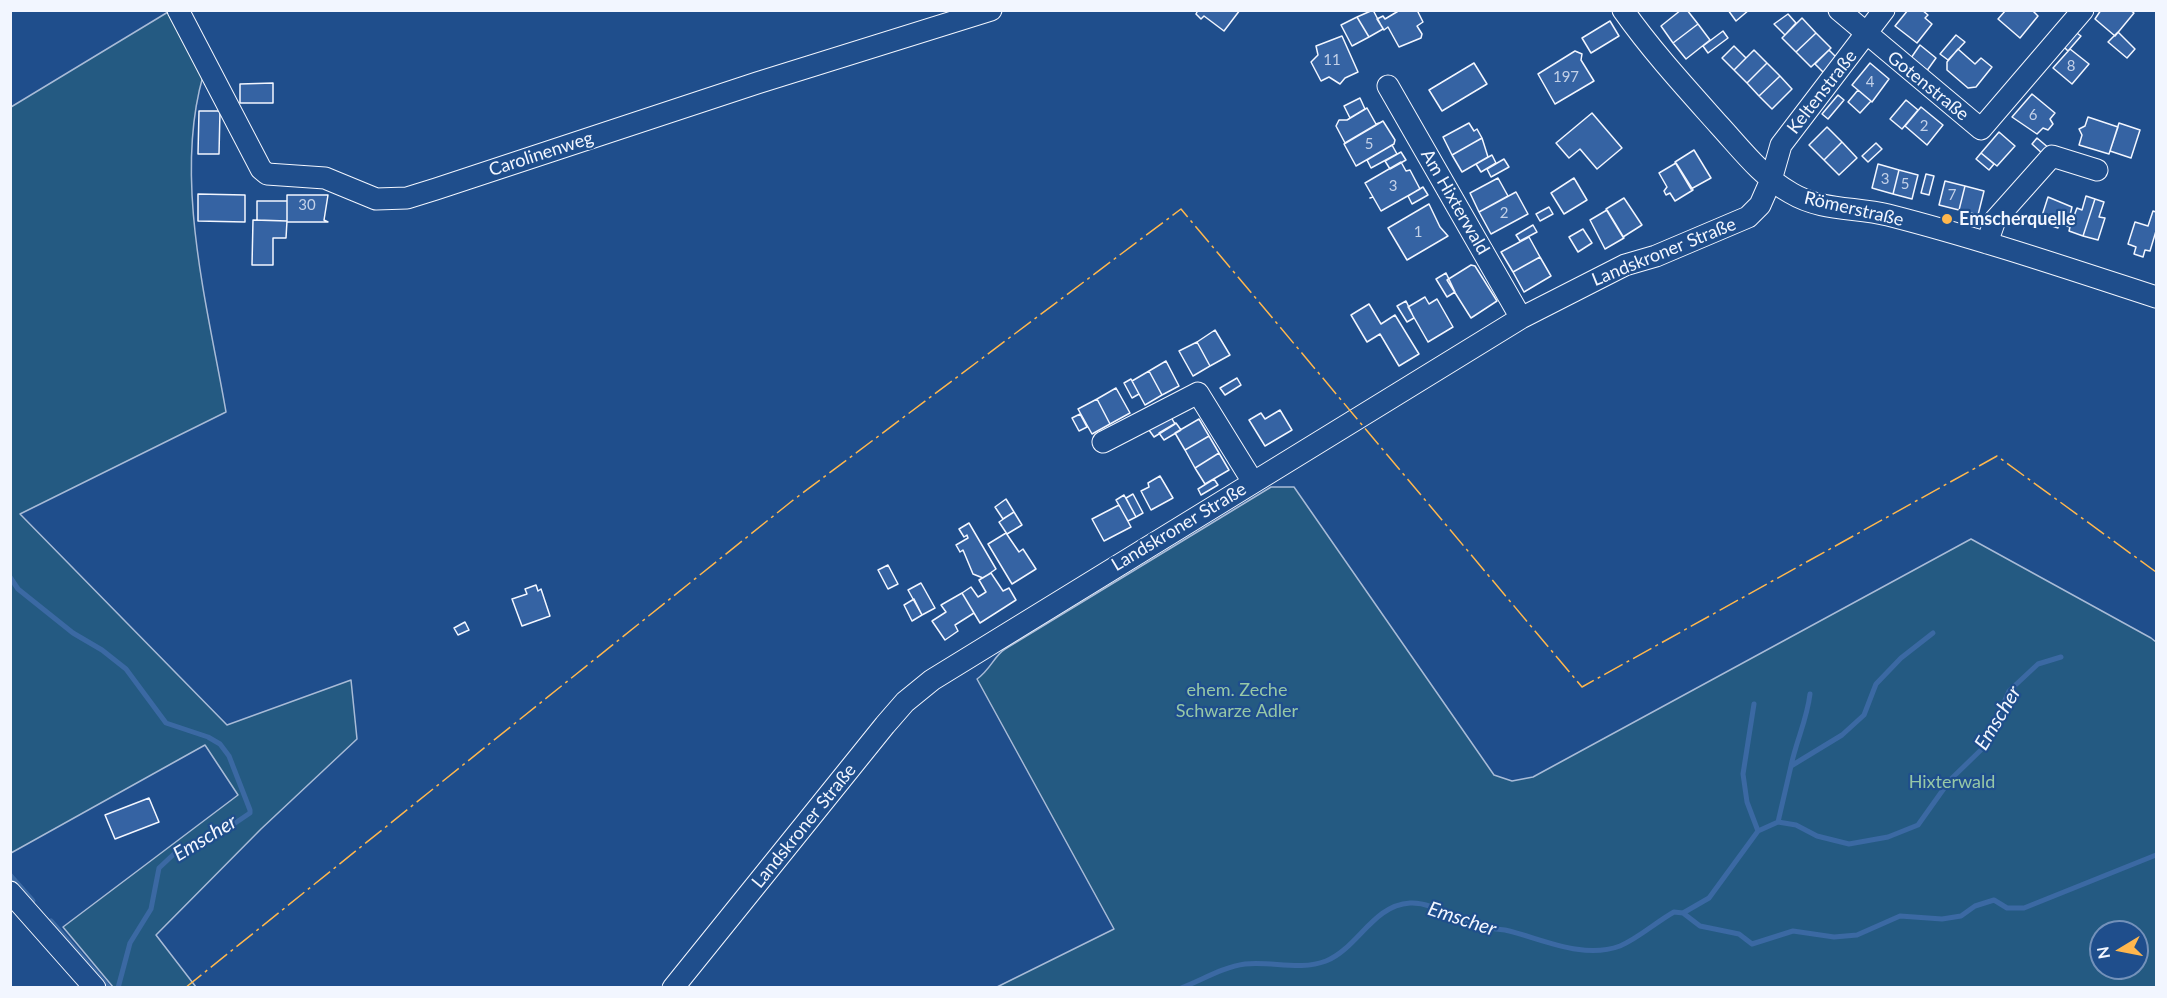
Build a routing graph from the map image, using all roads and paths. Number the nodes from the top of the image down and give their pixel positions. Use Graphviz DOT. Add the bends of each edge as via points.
graph roads {
  1 [pos="178,10"];
  2 [pos="991,10"];
  3 [pos="1623,10"];
  4 [pos="1839,10"];
  5 [pos="1884,10"];
  6 [pos="2084,10"];
  7 [pos="1866,34"];
  8 [pos="1388,86"];
  9 [pos="2097,170"];
  10 [pos="1771,180"];
  11 [pos="1987,243"];
  12 [pos="2157,297"];
  13 [pos="1521,318"];
  14 [pos="1103,442"];
  15 [pos="1253,482"];
  16 [pos="10,892"];
  17 [pos="95,987"];
  18 [pos="673,987"];
  1 -- 2 [label="street, Carolinenweg" via="261,169 267,174 325,178 376,199 391,200 436,189"];
  3 -- 10 [label="street, Römerstraße" via="1696,100"];
  4 -- 7 [label="street, Gotenstraße"];
  5 -- 7 [label="street, Keltenstraße"];
  6 -- 7 [label="street, Gotenstraße" via="1981,129"];
  7 -- 10 [label="street, Keltenstraße" via="1781,144"];
  8 -- 13 [label="street, Am Hixterwald"];
  9 -- 11 [label="street" via="2052,156 1995,220"];
  10 -- 11 [label="street, Römerstraße" via="1809,202 1885,214"];
  10 -- 13 [label="street, Landskroner Straße" via="1760,205 1748,217 1656,256 1625,264"];
  11 -- 12 [label="street, Römerstraße"];
  13 -- 15 [label="street, Landskroner Straße"];
  14 -- 15 [label="street" via="1198,393"];
  15 -- 18 [label="street, Landskroner Straße" via="967,656 905,702"];
  16 -- 17 [label="street"];
}
